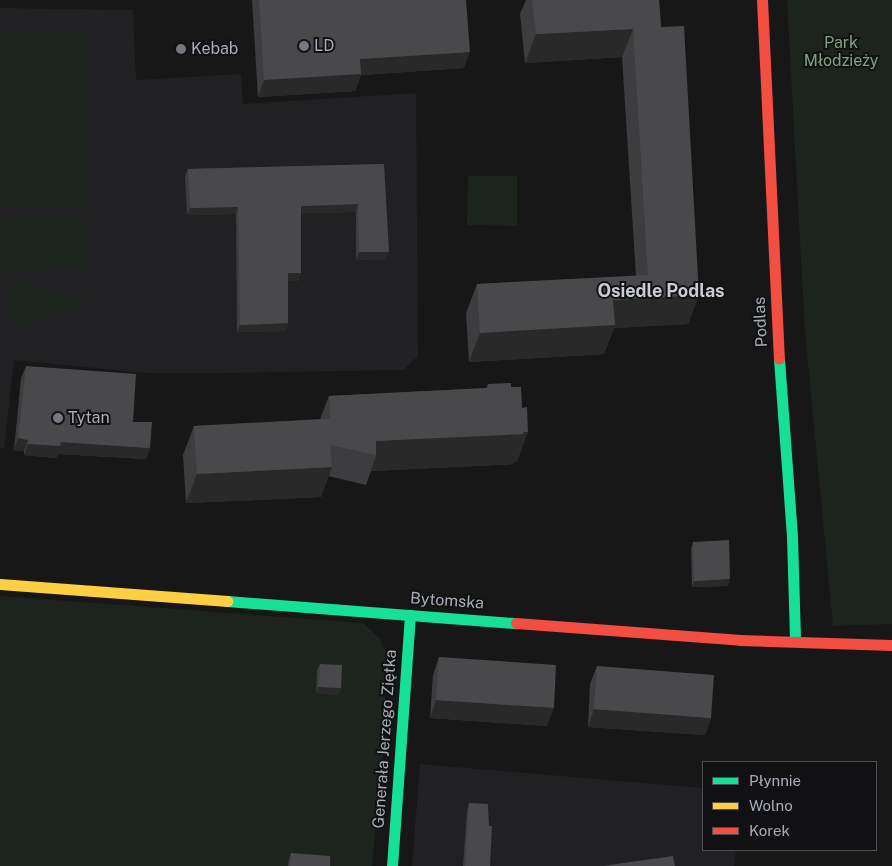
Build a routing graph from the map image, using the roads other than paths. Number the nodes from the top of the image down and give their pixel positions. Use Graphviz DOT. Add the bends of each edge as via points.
graph roads {
  1 [pos="762,0"];
  2 [pos="0,584"];
  3 [pos="410,615"];
  4 [pos="795,641"];
  5 [pos="892,645"];
  6 [pos="392,866"];
  1 -- 4 [label="street, Podlas"];
  2 -- 3 [label="street, Bytomska"];
  3 -- 4 [label="street, Bytomska" via="740,640"];
  3 -- 6 [label="street, Generała Jerzego Ziętka"];
  4 -- 5 [label="street, Bytomska"];
}
